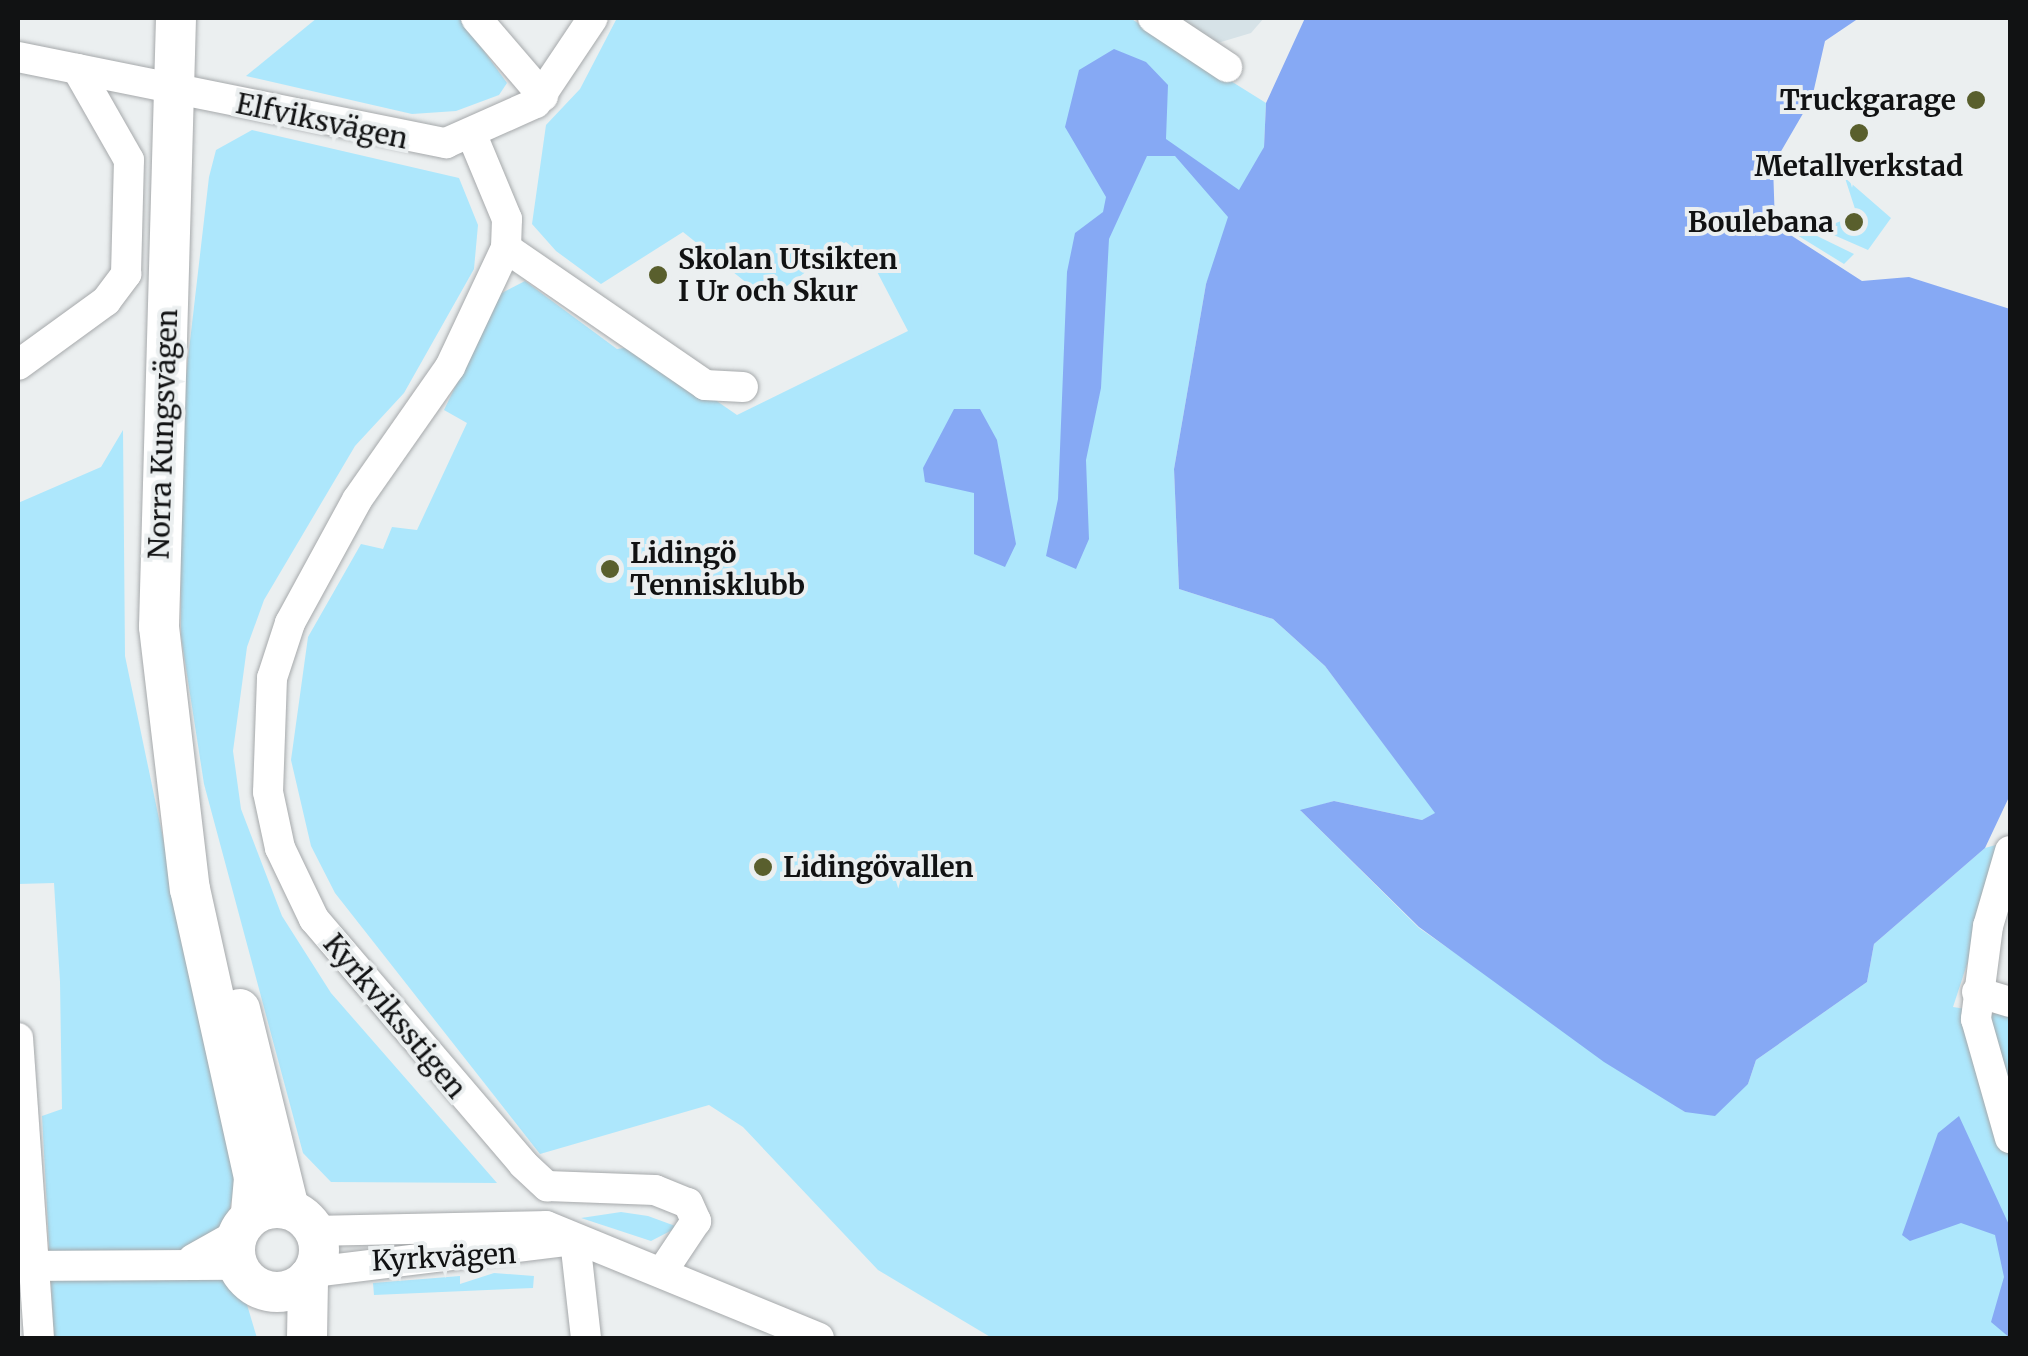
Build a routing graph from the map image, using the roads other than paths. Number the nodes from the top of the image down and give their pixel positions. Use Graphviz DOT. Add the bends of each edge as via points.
graph roads {
  1 [pos="176,18"];
  2 [pos="476,18"];
  3 [pos="593,18"];
  4 [pos="1153,18"];
  5 [pos="18,57"];
  6 [pos="1228,66"];
  7 [pos="77,69"];
  8 [pos="176,90"];
  9 [pos="543,96"];
  10 [pos="472,136"];
  11 [pos="506,248"];
  12 [pos="18,365"];
  13 [pos="743,387"];
  14 [pos="2010,851"];
  15 [pos="1977,992"];
  16 [pos="2010,1002"];
  17 [pos="18,1038"];
  18 [pos="2010,1138"];
  19 [pos="266,1231"];
  20 [pos="575,1240"];
  21 [pos="26,1266"];
  22 [pos="664,1269"];
  23 [pos="311,1275"];
  24 [pos="268,1292"];
  25 [pos="40,1338"];
  26 [pos="286,1338"];
  27 [pos="307,1338"];
  28 [pos="586,1338"];
  29 [pos="820,1338"];
  1 -- 8 [label="main road, Norra Kungsvägen"];
  2 -- 9 [label="street"];
  3 -- 9 [label="street, Elfviksvägen"];
  4 -- 6 [label="street"];
  5 -- 7 [label="street, Elfviksvägen"];
  7 -- 8 [label="street, Elfviksvägen"];
  7 -- 12 [label="street" via="129,160 126,274 106,302"];
  8 -- 10 [label="street, Elfviksvägen" via="405,141"];
  8 -- 19 [label="main road, Norra Kungsvägen" via="157,551 190,849 226,1075"];
  9 -- 10 [label="street, Elfviksvägen"];
  10 -- 11 [label="street" via="507,219"];
  11 -- 13 [label="street" via="705,385"];
  11 -- 22 [label="street, Kyrkviksstigen" via="450,367 357,500 290,623 272,678 268,792 280,848 314,919 523,1164 547,1186 655,1190 688,1203 696,1221"];
  14 -- 15 [label="street"];
  15 -- 16 [label="street"];
  15 -- 18 [label="street" via="1981,1045"];
  17 -- 21 [label="street"];
  19 -- 20 [label="street, Kyrkvägen" via="546,1226"];
  19 -- 21 [label="street, Kyrkvägen" via="193,1259"];
  19 -- 23 [label="main road, Norra Kungsvägen"];
  19 -- 24 [label="main road"];
  20 -- 22 [label="street, Kyrkvägen"];
  20 -- 23 [label="street, Kyrkvägen"];
  20 -- 28 [label="street"];
  21 -- 25 [label="street"];
  22 -- 29 [label="street, Kyrkvägen"];
  23 -- 24 [label="main road"];
  23 -- 27 [label="main road"];
  24 -- 26 [label="main road"];
}
